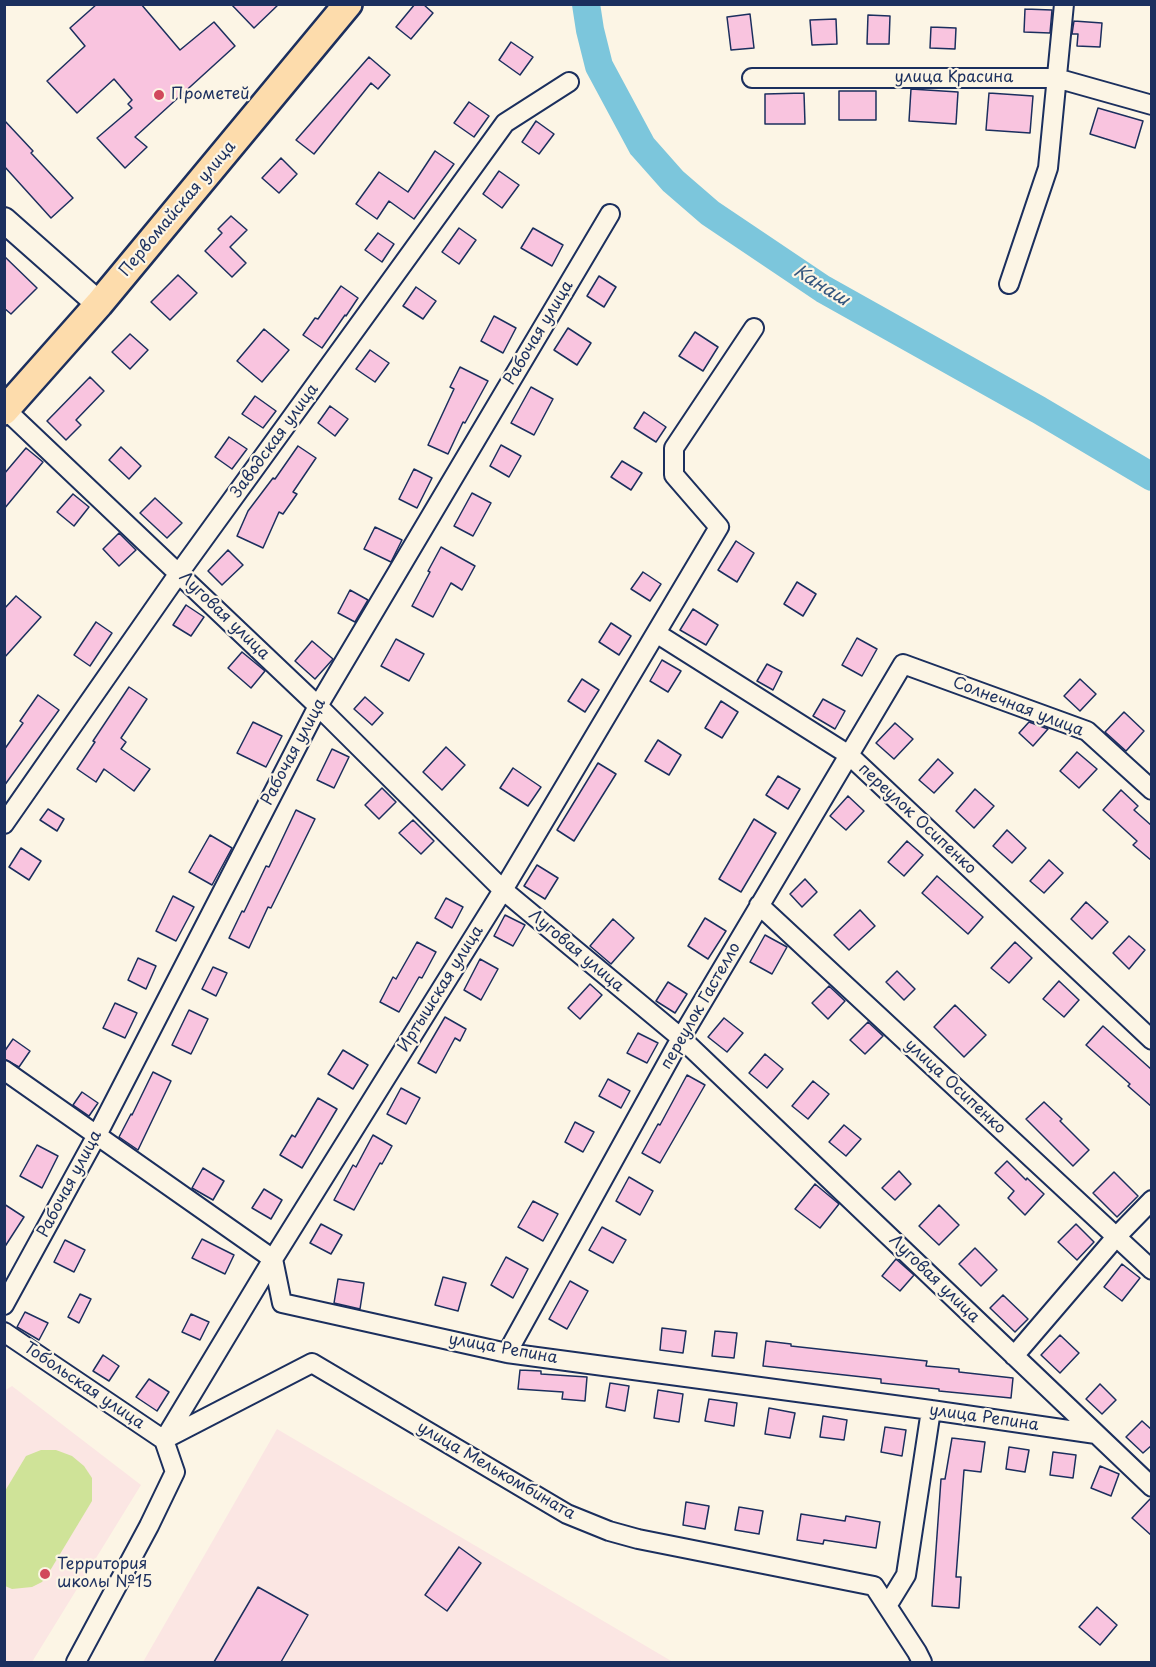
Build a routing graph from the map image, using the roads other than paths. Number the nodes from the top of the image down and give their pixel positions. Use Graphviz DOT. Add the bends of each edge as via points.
graph roads {
  1 [pos="348,4"];
  2 [pos="1064,4"];
  3 [pos="752,78"];
  4 [pos="1056,78"];
  5 [pos="569,82"];
  6 [pos="1152,105"];
  7 [pos="610,214"];
  8 [pos="4,220"];
  9 [pos="1009,284"];
  10 [pos="99,303"];
  11 [pos="754,328"];
  12 [pos="5,410"];
  13 [pos="179,573"];
  14 [pos="656,633"];
  15 [pos="903,664"];
  16 [pos="318,706"];
  17 [pos="849,755"];
  18 [pos="1152,790"];
  19 [pos="4,824"];
  20 [pos="503,890"];
  21 [pos="759,905"];
  22 [pos="681,1038"];
  23 [pos="1152,1040"];
  24 [pos="4,1070"];
  25 [pos="97,1135"];
  26 [pos="1152,1200"];
  27 [pos="1116,1237"];
  28 [pos="273,1259"];
  29 [pos="1152,1269"];
  30 [pos="4,1305"];
  31 [pos="4,1332"];
  32 [pos="507,1353"];
  33 [pos="1014,1356"];
  34 [pos="931,1410"];
  35 [pos="1096,1434"];
  36 [pos="164,1440"];
  37 [pos="1152,1487"];
  38 [pos="887,1606"];
  39 [pos="76,1662"];
  40 [pos="922,1662"];
  1 -- 10 [label="main road, Первомайская улица"];
  2 -- 4 [label="street"];
  3 -- 4 [label="street, улица Красина"];
  4 -- 6 [label="street, улица Красина"];
  4 -- 9 [label="street" via="1048,168"];
  5 -- 13 [label="street, Заводская улица" via="505,123"];
  7 -- 16 [label="street, Рабочая улица"];
  8 -- 10 [label="main road"];
  10 -- 12 [label="main road, Первомайская улица"];
  11 -- 14 [label="street, Иртышская улица" via="674,448 674,476 719,527"];
  12 -- 13 [label="street, Луговая улица"];
  13 -- 16 [label="street, Луговая улица"];
  13 -- 19 [label="street, Заводская улица"];
  14 -- 17 [label="street, переулок Осипенко"];
  14 -- 20 [label="street, Иртышская улица"];
  15 -- 17 [label="street, переулок Гастелло"];
  15 -- 18 [label="street, Солнечная улица" via="1087,731"];
  16 -- 20 [label="street, Луговая улица"];
  16 -- 25 [label="street, Рабочая улица"];
  17 -- 21 [label="street, переулок Гастелло"];
  17 -- 23 [label="street, переулок Осипенко"];
  20 -- 22 [label="street, Луговая улица"];
  20 -- 28 [label="street, Иртышская улица"];
  21 -- 22 [label="street, переулок Гастелло"];
  21 -- 27 [label="street, улица Осипенко"];
  22 -- 32 [label="street, переулок Гастелло"];
  22 -- 33 [label="street, Луговая улица"];
  24 -- 25 [label="street"];
  25 -- 28 [label="street"];
  25 -- 30 [label="street, Рабочая улица"];
  26 -- 27 [label="street"];
  27 -- 29 [label="street, улица Осипенко"];
  27 -- 33 [label="street"];
  28 -- 32 [label="street, улица Репина" via="282,1303"];
  28 -- 36 [label="street, Иртышская улица"];
  31 -- 36 [label="street, Тобольская улица"];
  32 -- 34 [label="street, улица Репина"];
  33 -- 35 [label="street, Луговая улица"];
  34 -- 35 [label="street, улица Репина"];
  34 -- 38 [label="street" via="906,1575"];
  35 -- 37 [label="street, Луговая улица"];
  36 -- 38 [label="street, улица Мелькомбината" via="312,1363 567,1514 609,1532 874,1586"];
  36 -- 39 [label="street" via="175,1472"];
  38 -- 40 [label="street, улица Мелькомбината"];
}
